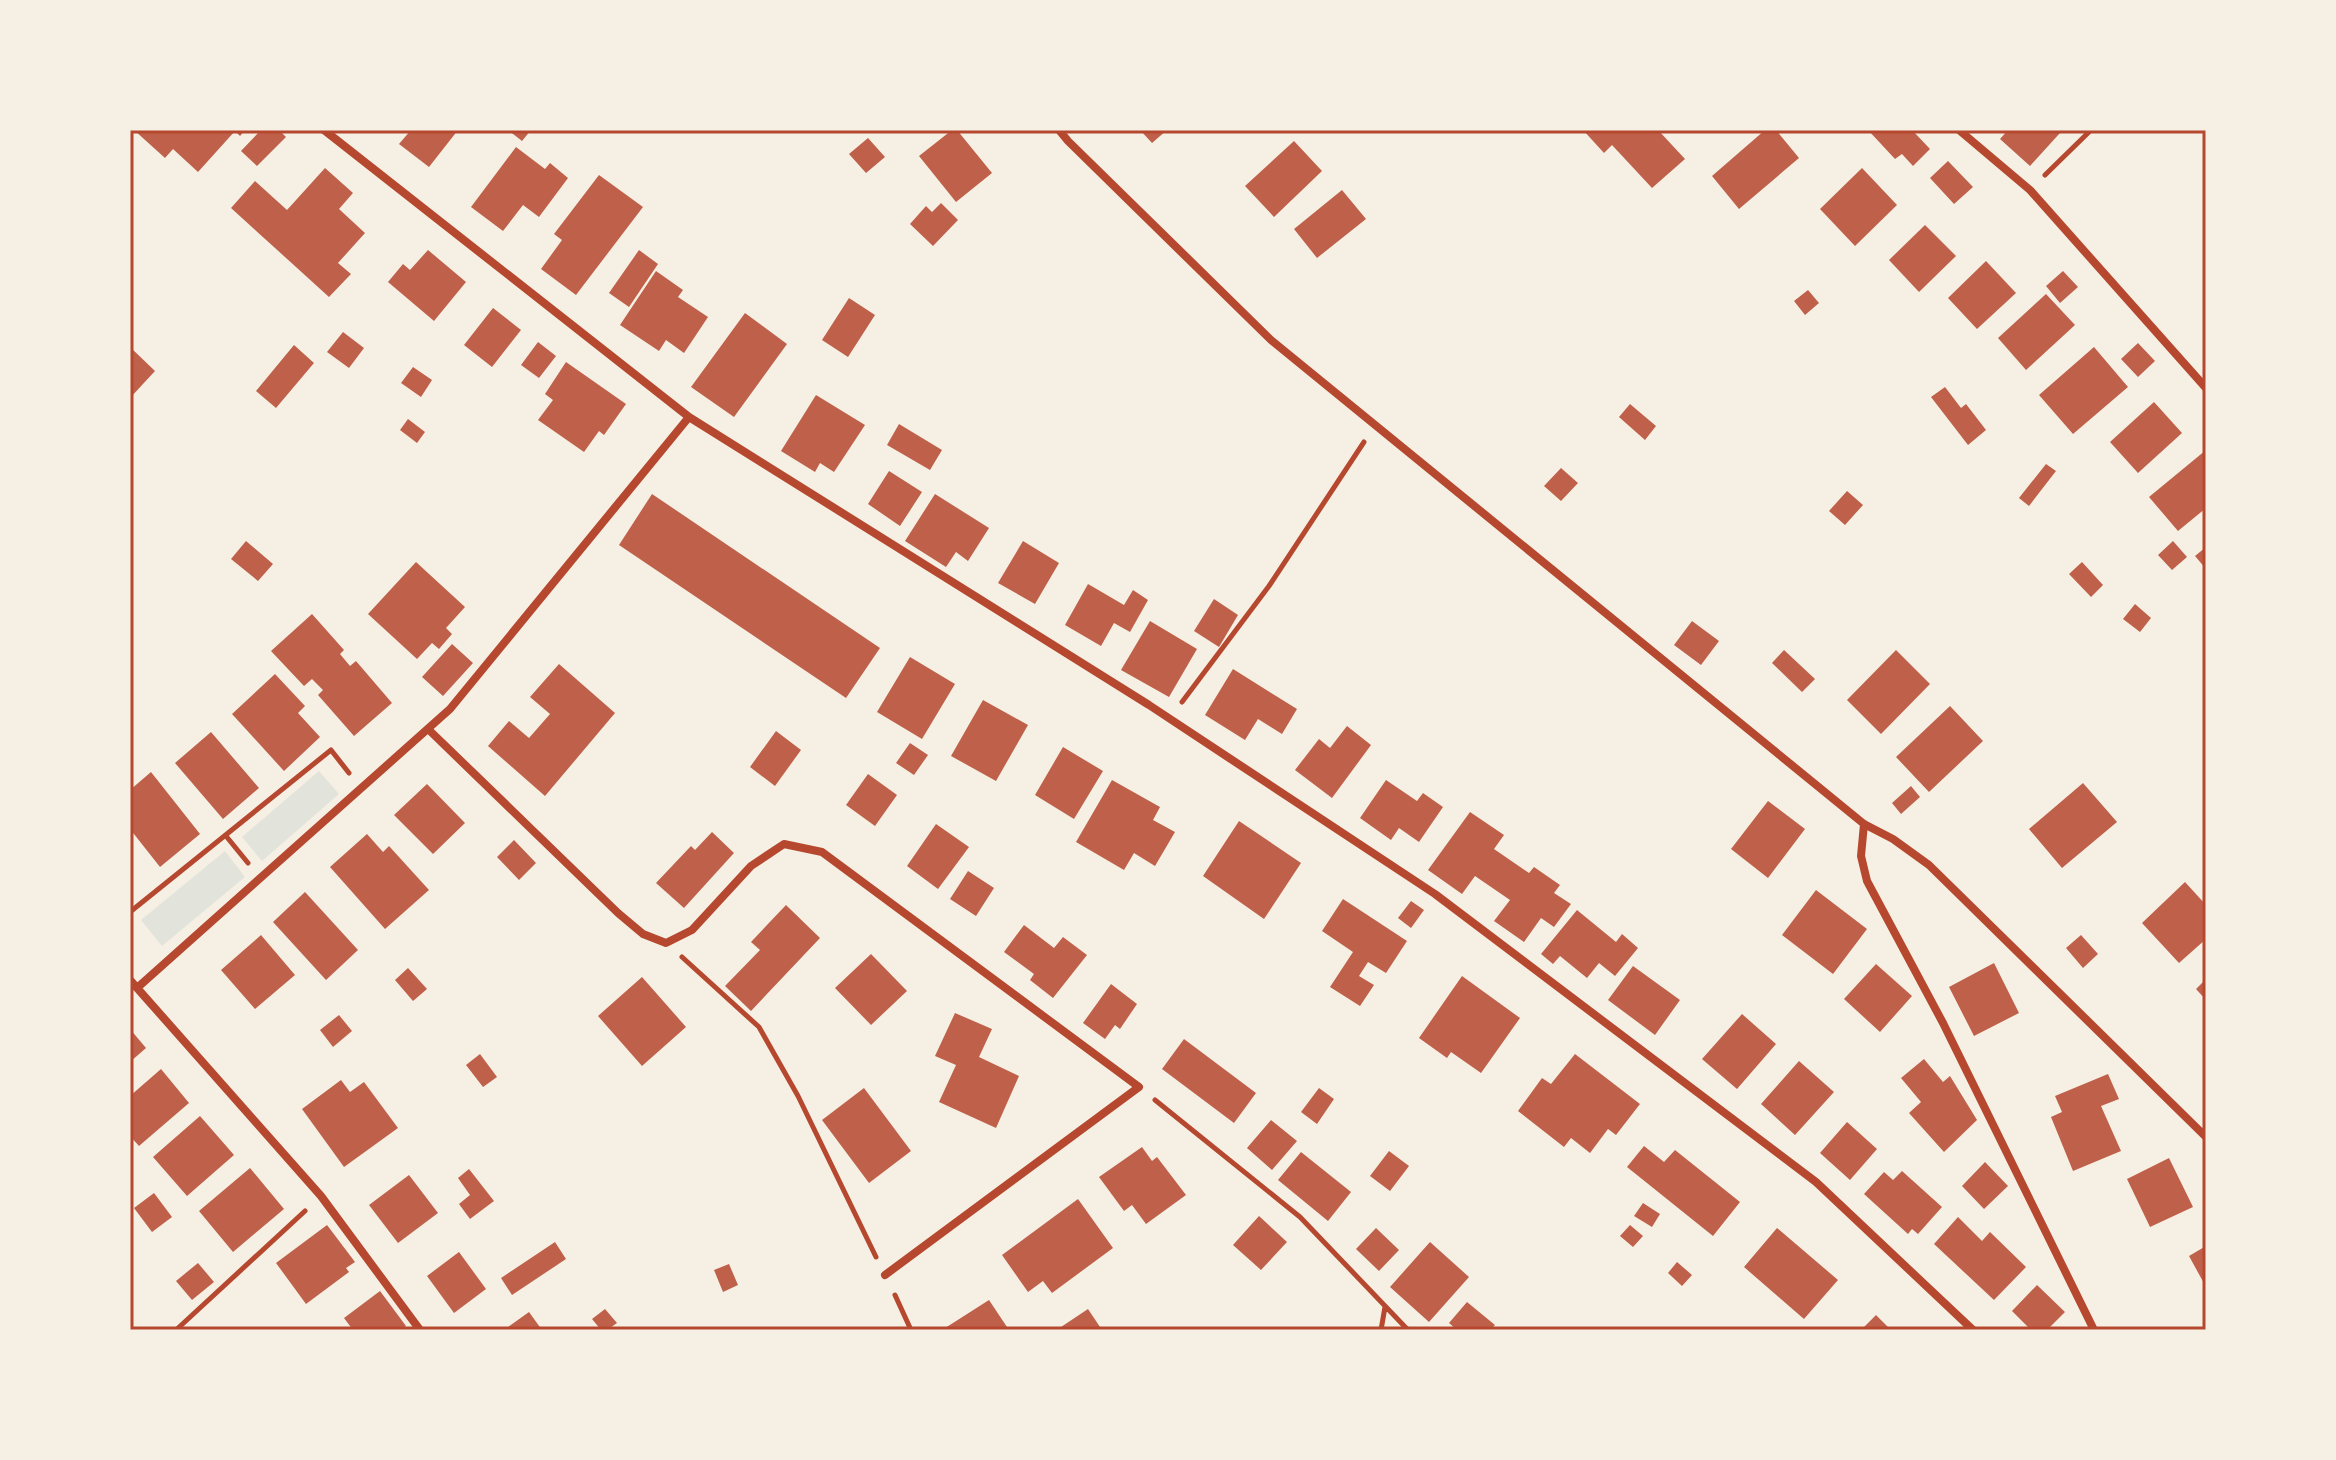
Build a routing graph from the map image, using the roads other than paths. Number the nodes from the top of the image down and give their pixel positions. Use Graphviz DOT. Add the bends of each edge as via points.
graph roads {
  1 [pos="324,130"];
  2 [pos="1059,130"];
  3 [pos="1959,130"];
  4 [pos="2206,388"];
  5 [pos="689,417"];
  6 [pos="428,729"];
  7 [pos="1864,824"];
  8 [pos="134,984"];
  9 [pos="2206,1137"];
  10 [pos="885,1275"];
  11 [pos="420,1330"];
  12 [pos="1973,1330"];
  13 [pos="2094,1330"];
  1 -- 5 [label="street"];
  2 -- 7 [label="street" via="1271,340"];
  3 -- 4 [label="street" via="2030,190"];
  5 -- 6 [label="street" via="450,709"];
  5 -- 12 [label="street" via="1149,705 1435,894 1816,1182"];
  6 -- 8 [label="street"];
  6 -- 10 [label="street" via="643,934 666,943 692,930 751,866 784,844 822,852 1139,1087"];
  7 -- 9 [label="street" via="1929,865"];
  7 -- 13 [label="street" via="1861,856 1867,881"];
  8 -- 11 [label="street" via="321,1196"];
}
